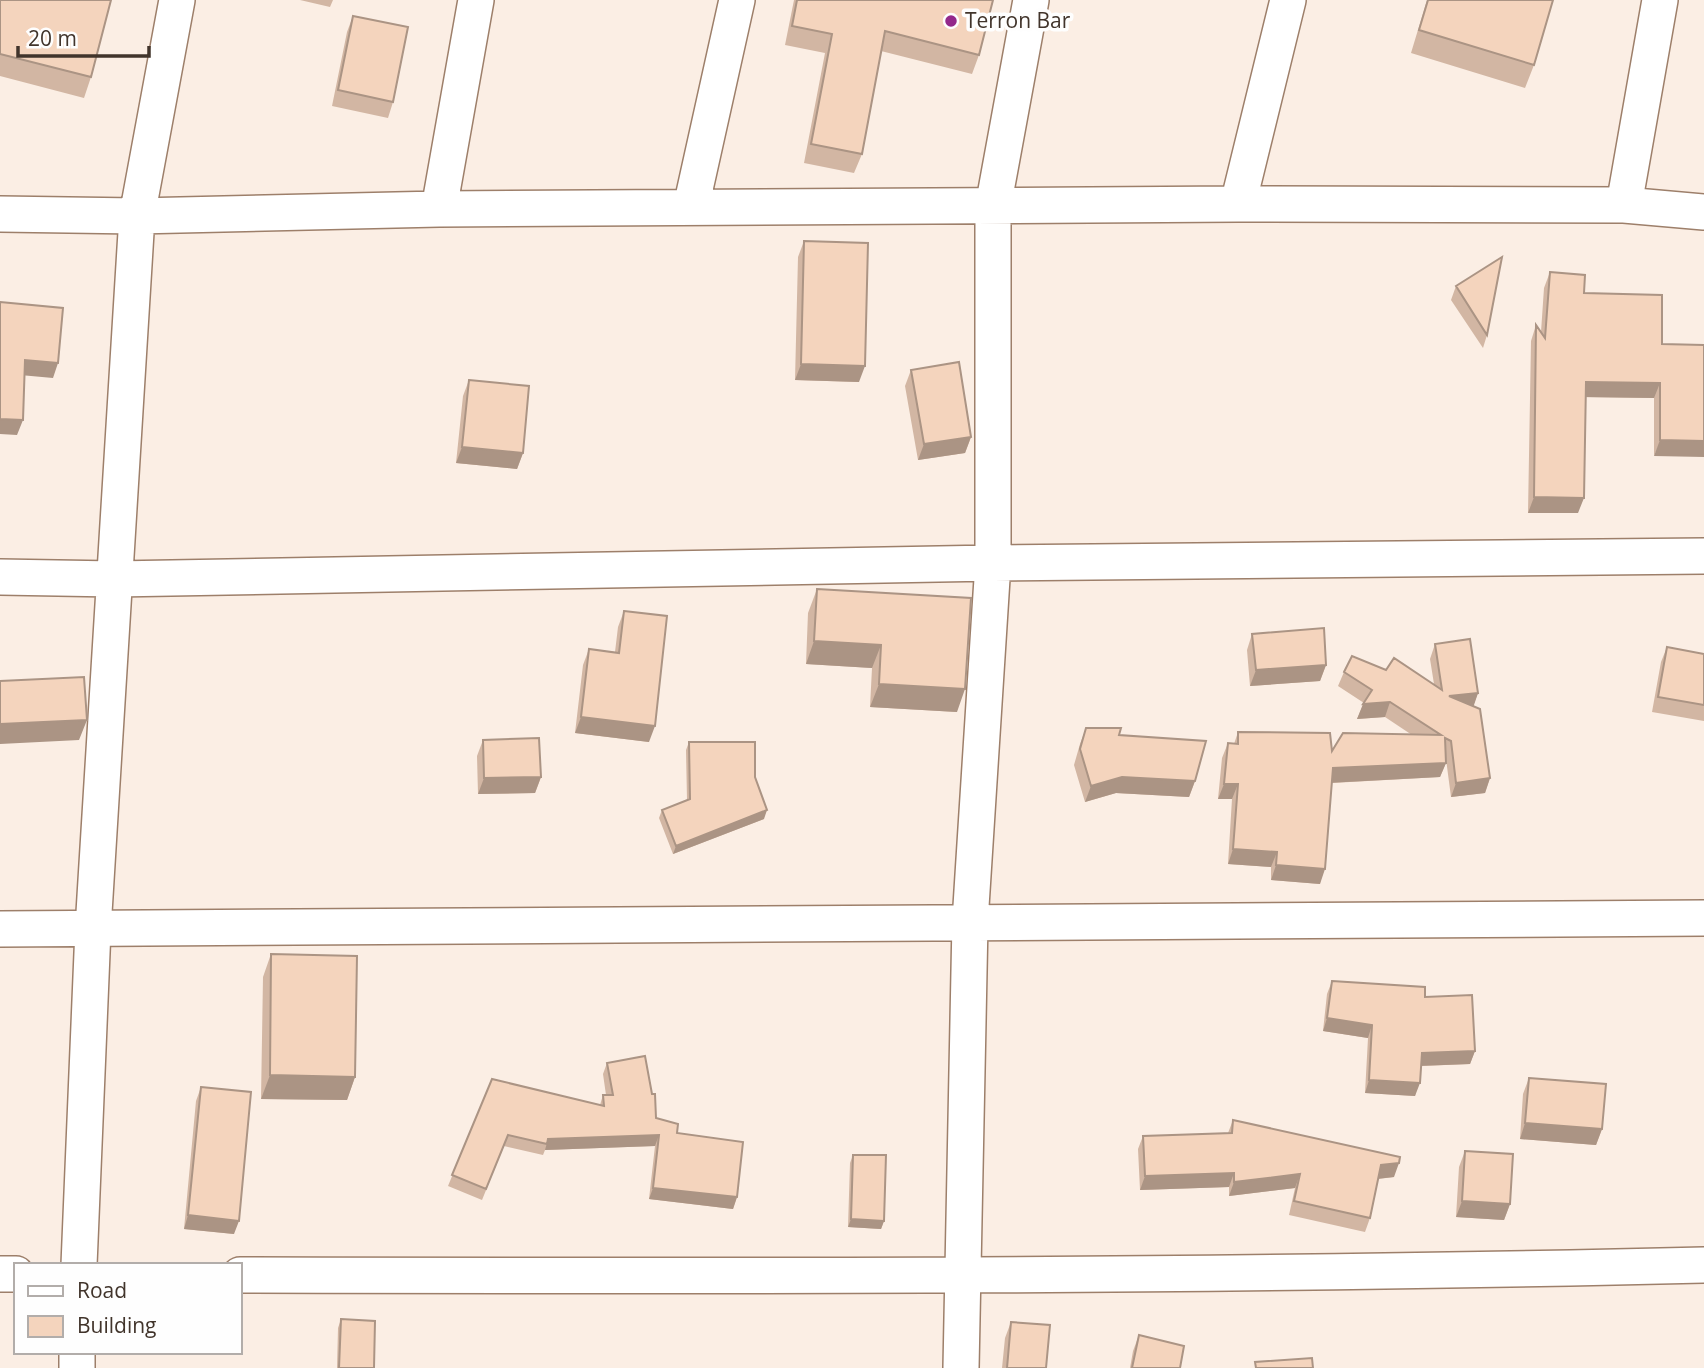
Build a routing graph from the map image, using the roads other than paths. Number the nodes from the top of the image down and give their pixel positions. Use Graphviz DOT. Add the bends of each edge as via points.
graph roads {
  1 [pos="177,0"];
  2 [pos="476,0"];
  3 [pos="737,0"];
  4 [pos="1031,0"];
  5 [pos="1288,0"];
  6 [pos="1660,0"];
  7 [pos="1238,204"];
  8 [pos="1624,205"];
  9 [pos="691,207"];
  10 [pos="993,207"];
  11 [pos="439,209"];
  12 [pos="1704,212"];
  13 [pos="0,214"];
  14 [pos="138,216"];
  15 [pos="1704,556"];
  16 [pos="993,563"];
  17 [pos="0,577"];
  18 [pos="115,579"];
  19 [pos="1704,918"];
  20 [pos="970,922"];
  21 [pos="0,929"];
  22 [pos="93,929"];
  23 [pos="79,1263"];
  24 [pos="1704,1265"];
  25 [pos="242,1275"];
  26 [pos="961,1276"];
  27 [pos="961,1368"];
  1 -- 14 [label="street"];
  2 -- 11 [label="street"];
  3 -- 9 [label="street"];
  4 -- 10 [label="street"];
  5 -- 7 [label="street"];
  6 -- 8 [label="street"];
  7 -- 8 [label="street"];
  7 -- 10 [label="street"];
  8 -- 12 [label="street"];
  9 -- 10 [label="street"];
  9 -- 11 [label="street"];
  10 -- 16 [label="street"];
  11 -- 14 [label="street"];
  13 -- 14 [label="street"];
  14 -- 18 [label="street"];
  15 -- 16 [label="street"];
  16 -- 18 [label="street"];
  16 -- 20 [label="street"];
  17 -- 18 [label="street"];
  18 -- 22 [label="street"];
  19 -- 20 [label="street"];
  20 -- 22 [label="street"];
  20 -- 26 [label="street"];
  21 -- 22 [label="street"];
  22 -- 23 [label="street"];
  24 -- 26 [label="street"];
  25 -- 26 [label="street"];
  26 -- 27 [label="street"];
}
